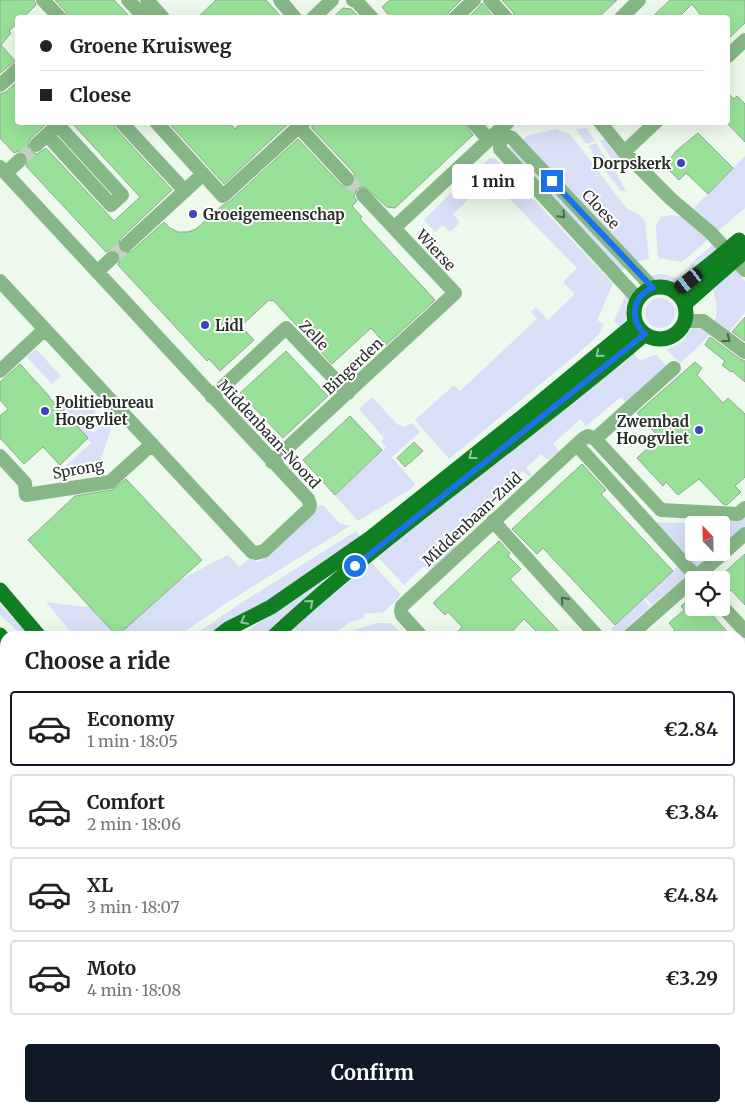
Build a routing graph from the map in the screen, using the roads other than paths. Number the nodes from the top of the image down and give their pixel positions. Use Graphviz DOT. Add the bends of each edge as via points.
graph roads {
  1 [pos="43,0"];
  2 [pos="128,0"];
  3 [pos="147,0"];
  4 [pos="280,0"];
  5 [pos="332,0"];
  6 [pos="356,0"];
  7 [pos="474,0"];
  8 [pos="490,0"];
  9 [pos="639,0"];
  10 [pos="57,15"];
  11 [pos="142,15"];
  12 [pos="160,15"];
  13 [pos="292,15"];
  14 [pos="316,15"];
  15 [pos="369,15"];
  16 [pos="458,15"];
  17 [pos="503,15"];
  18 [pos="624,15"];
  19 [pos="745,40"];
  20 [pos="730,54"];
  21 [pos="15,72"];
  22 [pos="0,85"];
  23 [pos="124,125"];
  24 [pos="159,125"];
  25 [pos="302,125"];
  26 [pos="478,125"];
  27 [pos="506,125"];
  28 [pos="602,125"];
  29 [pos="653,125"];
  30 [pos="47,135"];
  31 [pos="496,137"];
  32 [pos="36,145"];
  33 [pos="624,152"];
  34 [pos="20,160"];
  35 [pos="3,170"];
  36 [pos="203,174"];
  37 [pos="347,178"];
  38 [pos="185,191"];
  39 [pos="363,195"];
  40 [pos="394,228"];
  41 [pos="743,242"];
  42 [pos="126,245"];
  43 [pos="112,258"];
  44 [pos="717,267"];
  45 [pos="745,270"];
  46 [pos="97,272"];
  47 [pos="0,281"];
  48 [pos="653,288"];
  49 [pos="675,292"];
  50 [pos="455,294"];
  51 [pos="638,299"];
  52 [pos="685,304"];
  53 [pos="686,320"];
  54 [pos="641,329"];
  55 [pos="45,330"];
  56 [pos="745,352"];
  57 [pos="674,368"];
  58 [pos="0,371"];
  59 [pos="348,393"];
  60 [pos="212,397"];
  61 [pos="594,439"];
  62 [pos="152,444"];
  63 [pos="576,445"];
  64 [pos="0,456"];
  65 [pos="272,462"];
  66 [pos="745,508"];
  67 [pos="493,521"];
  68 [pos="745,534"];
  69 [pos="691,571"];
  70 [pos="705,571"];
  71 [pos="685,588"];
  72 [pos="0,590"];
  73 [pos="730,615"];
  74 [pos="35,631"];
  75 [pos="225,631"];
  76 [pos="279,631"];
  77 [pos="416,631"];
  78 [pos="592,631"];
  79 [pos="635,631"];
  80 [pos="745,631"];
  1 -- 10 [label="street"];
  2 -- 11 [label="street"];
  3 -- 12 [label="street"];
  4 -- 13 [label="street"];
  5 -- 14 [label="street"];
  6 -- 15 [label="street"];
  7 -- 16 [label="street"];
  8 -- 17 [label="street"];
  9 -- 18 [label="street"];
  19 -- 20 [label="street"];
  21 -- 22 [label="street"];
  23 -- 38 [label="street"];
  24 -- 36 [label="street"];
  25 -- 36 [label="street" via="223,196"];
  25 -- 37 [label="street"];
  26 -- 31 [label="street, Cloese"];
  27 -- 31 [label="street"];
  28 -- 33 [label="street"];
  29 -- 33 [label="street"];
  30 -- 30 [label="street" via="110,205 122,195 58,125"];
  30 -- 32 [label="street"];
  31 -- 40 [label="street"];
  31 -- 48 [label="street, Cloese" via="512,138"];
  31 -- 51 [label="street, Cloese, one-way" via="500,149"];
  33 -- 45 [label="street" via="711,233"];
  34 -- 35 [label="street"];
  35 -- 46 [label="street, Middenbaan-Noord"];
  36 -- 38 [label="street"];
  38 -- 42 [label="street"];
  39 -- 40 [label="street, Wierse"];
  40 -- 50 [label="street, Wierse"];
  41 -- 44 [label="main road, bridge"];
  43 -- 46 [label="street"];
  44 -- 49 [label="main road"];
  44 -- 52 [label="main road"];
  46 -- 60 [label="street, Middenbaan-Noord"];
  47 -- 55 [label="street, Middenbaan-Noord"];
  48 -- 49 [label="main road" via="662,287"];
  48 -- 51 [label="main road"];
  49 -- 52 [label="main road"];
  50 -- 59 [label="street, Bingerden"];
  51 -- 54 [label="main road" via="634,310"];
  52 -- 53 [label="main road"];
  53 -- 54 [label="main road" via="678,333 669,338 654,338"];
  53 -- 56 [label="street, one-way" via="703,321"];
  54 -- 75 [label="main road, one-way" via="368,538 271,607"];
  76 -- 54 [label="main road, one-way"];
  55 -- 58 [label="street"];
  55 -- 62 [label="street, Middenbaan-Noord"];
  57 -- 61 [label="street, Middenbaan-Zuid"];
  59 -- 60 [label="street, Zelle" via="286,328"];
  59 -- 65 [label="street, Bingerden"];
  60 -- 65 [label="street, Middenbaan-Noord"];
  61 -- 63 [label="street, Middenbaan-Zuid" via="588,436"];
  61 -- 66 [label="street" via="661,510 738,514"];
  62 -- 64 [label="street, Sprong" via="110,482 26,495 25,483"];
  62 -- 65 [label="street, Middenbaan-Noord" via="256,553 264,551 310,505"];
  63 -- 67 [label="street, Middenbaan-Zuid"];
  63 -- 69 [label="street"];
  67 -- 77 [label="street, Middenbaan-Zuid" via="402,606 402,615"];
  78 -- 67 [label="street, one-way"];
  68 -- 70 [label="street"];
  71 -- 79 [label="street"];
  72 -- 74 [label="main road"];
  73 -- 80 [label="street"];
}
